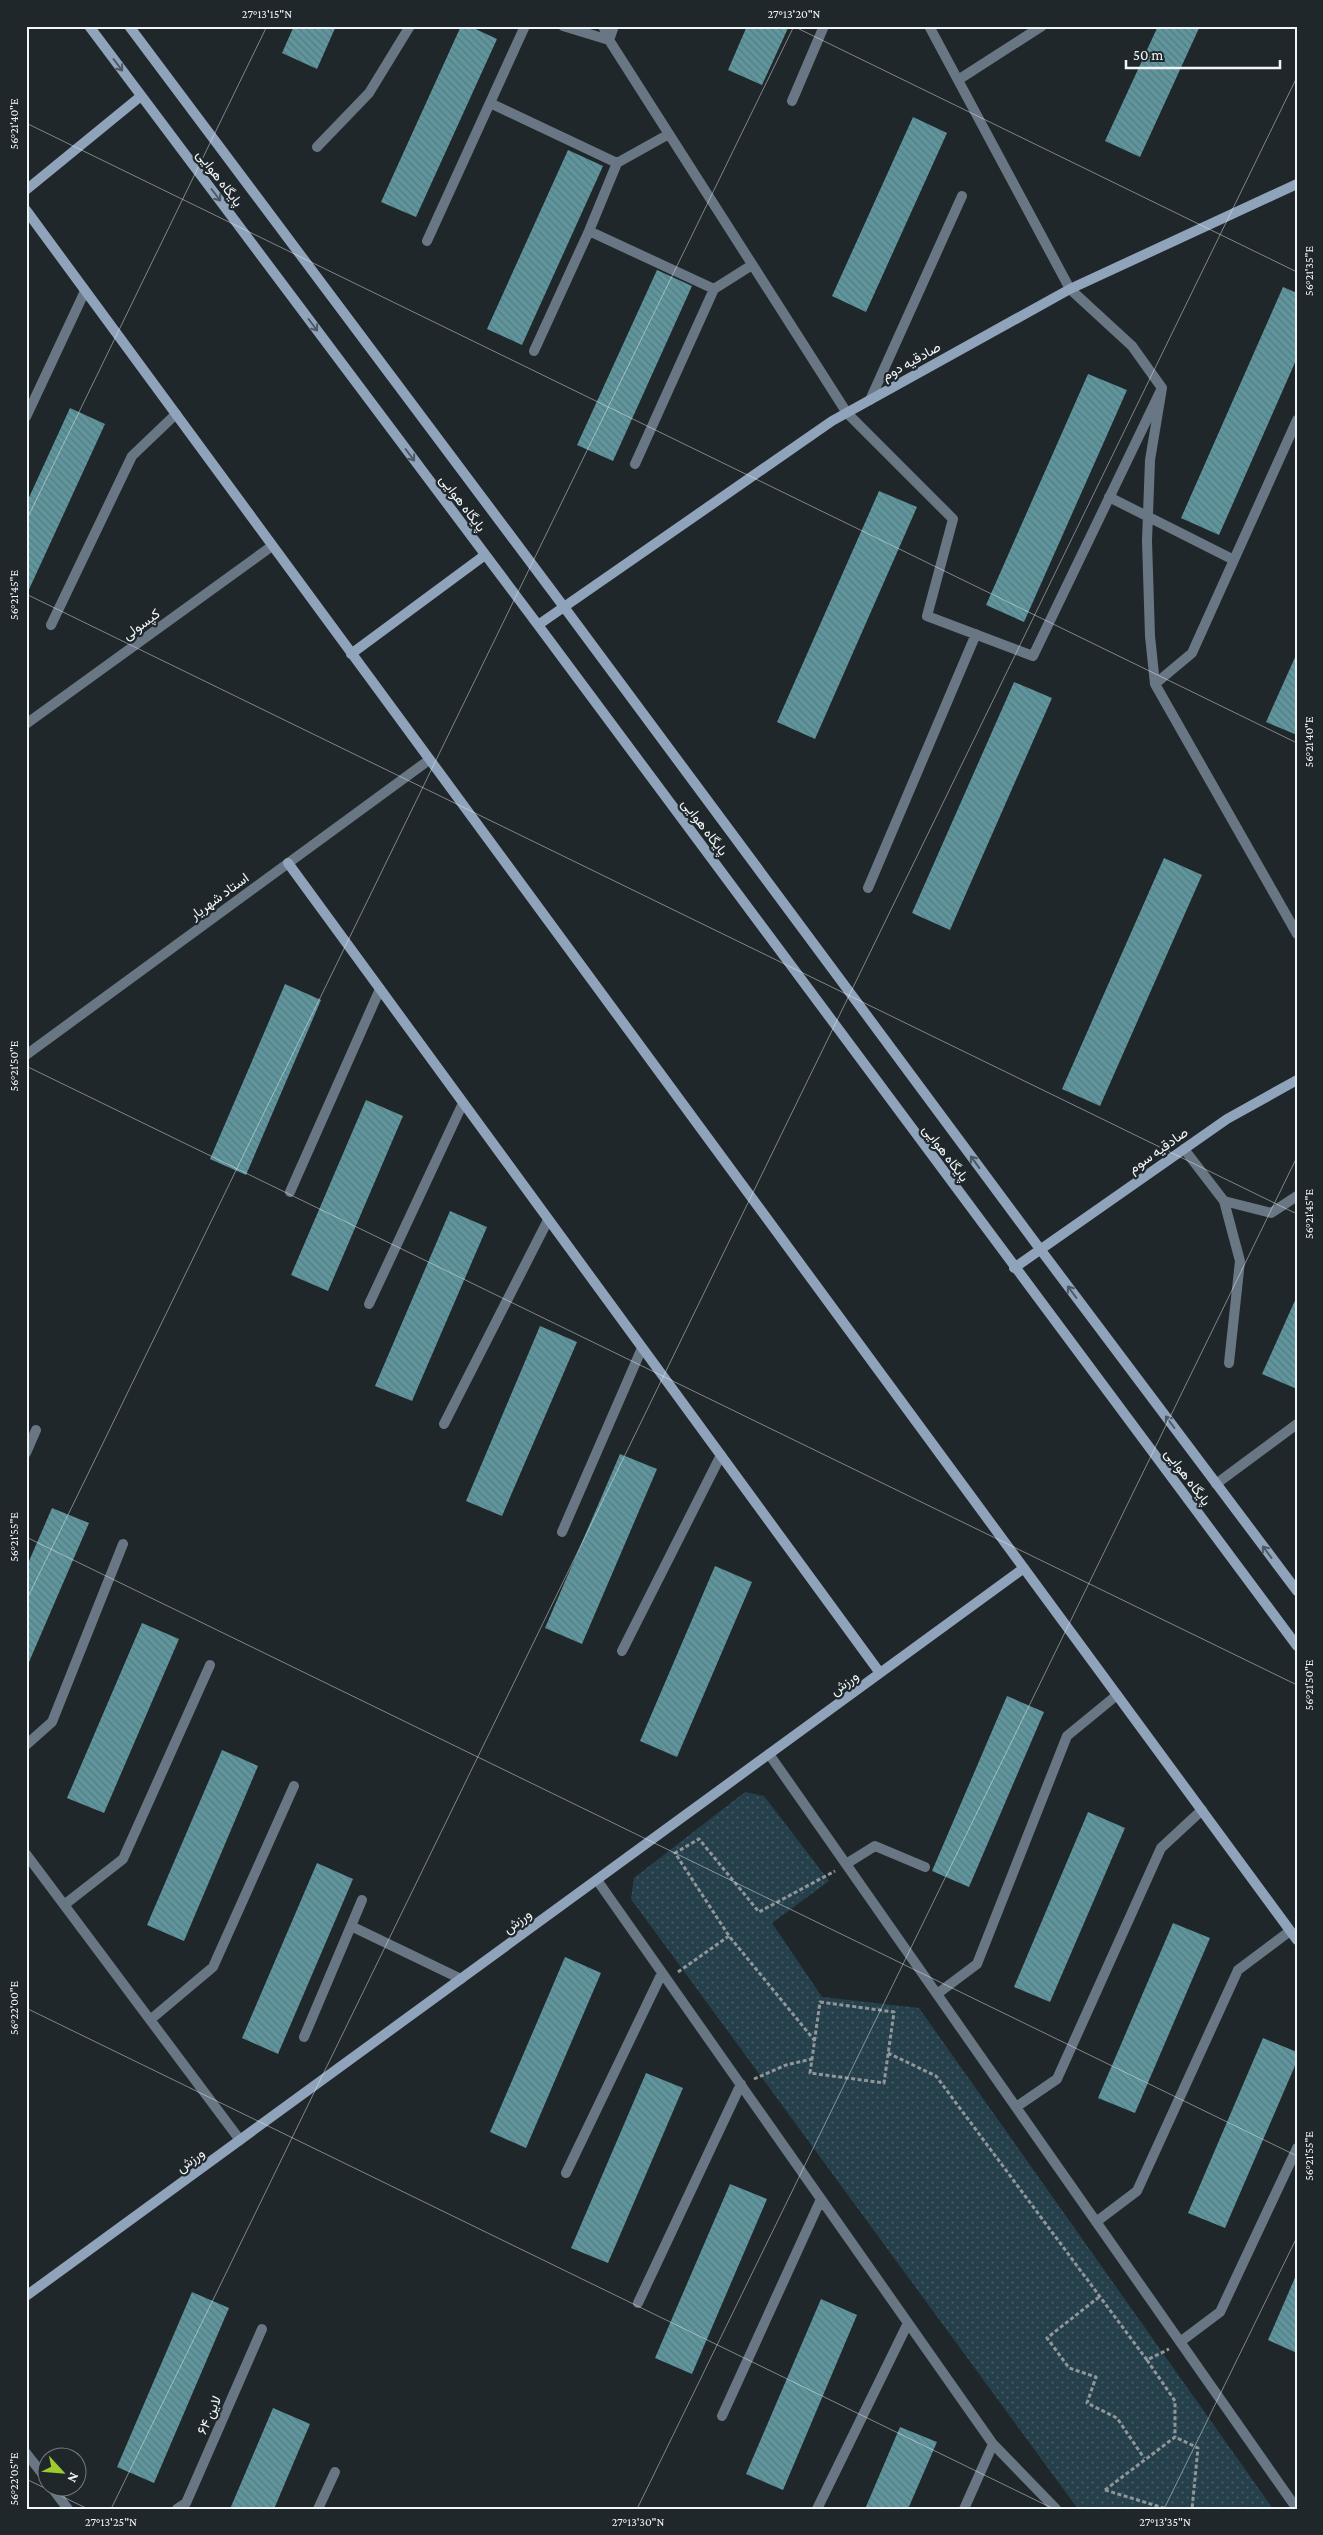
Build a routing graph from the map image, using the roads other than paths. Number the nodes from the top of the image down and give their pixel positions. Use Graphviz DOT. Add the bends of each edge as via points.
graph roads {
  1 [pos="89,26"];
  2 [pos="129,26"];
  3 [pos="410,26"];
  4 [pos="525,26"];
  5 [pos="563,26"];
  6 [pos="604,26"];
  7 [pos="614,26"];
  8 [pos="824,26"];
  9 [pos="929,26"];
  10 [pos="1042,26"];
  11 [pos="609,40"];
  12 [pos="958,80"];
  13 [pos="141,96"];
  14 [pos="792,101"];
  15 [pos="490,102"];
  16 [pos="669,134"];
  17 [pos="317,147"];
  18 [pos="617,163"];
  19 [pos="1297,184"];
  20 [pos="26,190"];
  21 [pos="962,196"];
  22 [pos="26,210"];
  23 [pos="589,231"];
  24 [pos="427,241"];
  25 [pos="752,265"];
  26 [pos="714,289"];
  27 [pos="1070,289"];
  28 [pos="85,291"];
  29 [pos="534,351"];
  30 [pos="1162,388"];
  31 [pos="870,400"];
  32 [pos="847,413"];
  33 [pos="176,414"];
  34 [pos="26,417"];
  35 [pos="1297,420"];
  36 [pos="1292,444"];
  37 [pos="635,464"];
  38 [pos="1109,497"];
  39 [pos="1149,517"];
  40 [pos="272,546"];
  41 [pos="485,555"];
  42 [pos="1234,560"];
  43 [pos="564,607"];
  44 [pos="51,625"];
  45 [pos="538,625"];
  46 [pos="976,634"];
  47 [pos="351,654"];
  48 [pos="1155,684"];
  49 [pos="26,724"];
  50 [pos="429,760"];
  51 [pos="288,863"];
  52 [pos="868,888"];
  53 [pos="1297,934"];
  54 [pos="380,989"];
  55 [pos="26,1055"];
  56 [pos="1297,1080"];
  57 [pos="463,1103"];
  58 [pos="1184,1149"];
  59 [pos="290,1192"];
  60 [pos="1297,1196"];
  61 [pos="1224,1201"];
  62 [pos="548,1220"];
  63 [pos="1040,1250"];
  64 [pos="1014,1268"];
  65 [pos="369,1304"];
  66 [pos="642,1348"];
  67 [pos="1228,1363"];
  68 [pos="444,1424"];
  69 [pos="1297,1424"];
  70 [pos="36,1430"];
  71 [pos="26,1453"];
  72 [pos="721,1455"];
  73 [pos="1216,1484"];
  74 [pos="562,1532"];
  75 [pos="123,1544"];
  76 [pos="1024,1568"];
  77 [pos="1297,1591"];
  78 [pos="1297,1646"];
  79 [pos="622,1651"];
  80 [pos="210,1666"];
  81 [pos="880,1673"];
  82 [pos="1117,1695"];
  83 [pos="26,1745"];
  84 [pos="769,1754"];
  85 [pos="294,1786"];
  86 [pos="1202,1810"];
  87 [pos="26,1854"];
  88 [pos="846,1864"];
  89 [pos="925,1867"];
  90 [pos="597,1880"];
  91 [pos="362,1900"];
  92 [pos="64,1905"];
  93 [pos="351,1926"];
  94 [pos="1290,1931"];
  95 [pos="1297,1940"];
  96 [pos="665,1976"];
  97 [pos="461,1979"];
  98 [pos="936,1994"];
  99 [pos="150,2020"];
  100 [pos="304,2037"];
  101 [pos="741,2084"];
  102 [pos="1016,2107"];
  103 [pos="240,2140"];
  104 [pos="1297,2148"];
  105 [pos="566,2173"];
  106 [pos="821,2199"];
  107 [pos="1096,2222"];
  108 [pos="26,2296"];
  109 [pos="638,2302"];
  110 [pos="908,2322"];
  111 [pos="262,2329"];
  112 [pos="1180,2342"];
  113 [pos="722,2416"];
  114 [pos="993,2444"];
  115 [pos="26,2453"];
  116 [pos="38,2468"];
  117 [pos="335,2472"];
  118 [pos="60,2498"];
  119 [pos="68,2509"];
  120 [pos="177,2509"];
  121 [pos="318,2509"];
  122 [pos="817,2509"];
  123 [pos="964,2509"];
  124 [pos="1056,2509"];
  125 [pos="1297,2509"];
  1 -- 13 [label="street, پایگاه هوایی, one-way"];
  2 -- 43 [label="street, پایگاه هوایی"];
  3 -- 17 [label="street" via="369,93"];
  4 -- 15 [label="street"];
  5 -- 11 [label="street"];
  6 -- 11 [label="street"];
  7 -- 11 [label="street"];
  8 -- 14 [label="street"];
  9 -- 12 [label="street"];
  10 -- 12 [label="street"];
  11 -- 16 [label="street"];
  12 -- 27 [label="street"];
  13 -- 20 [label="street"];
  13 -- 41 [label="street, پایگاه هوایی, one-way"];
  15 -- 18 [label="street"];
  15 -- 24 [label="street"];
  16 -- 18 [label="street"];
  16 -- 25 [label="street"];
  18 -- 23 [label="street"];
  19 -- 27 [label="street, صادقیه دوم"];
  21 -- 31 [label="street"];
  22 -- 28 [label="street"];
  23 -- 26 [label="street"];
  23 -- 29 [label="street"];
  25 -- 26 [label="street"];
  25 -- 32 [label="street"];
  26 -- 37 [label="street"];
  27 -- 30 [label="street" via="1132,346"];
  27 -- 31 [label="street, صادقیه دوم"];
  28 -- 33 [label="street"];
  28 -- 34 [label="street"];
  30 -- 38 [label="street"];
  30 -- 39 [label="street" via="1150,460"];
  31 -- 32 [label="street, صادقیه دوم"];
  32 -- 43 [label="street, صادقیه دوم"];
  32 -- 46 [label="street" via="953,519 927,616"];
  33 -- 40 [label="street"];
  33 -- 44 [label="street" via="132,456"];
  35 -- 36 [label="street"];
  36 -- 42 [label="street"];
  38 -- 39 [label="street"];
  38 -- 46 [label="street" via="1033,656"];
  39 -- 42 [label="street"];
  39 -- 48 [label="street" via="1150,636"];
  40 -- 47 [label="street"];
  40 -- 49 [label="street, کپسولی"];
  41 -- 45 [label="street, پایگاه هوایی"];
  41 -- 47 [label="street"];
  42 -- 48 [label="street" via="1192,653"];
  43 -- 45 [label="street, صادقیه دوم"];
  63 -- 43 [label="street, پایگاه هوایی, one-way"];
  45 -- 64 [label="street, پایگاه هوایی"];
  46 -- 52 [label="street"];
  47 -- 50 [label="street"];
  48 -- 53 [label="street"];
  50 -- 51 [label="street, استاد شهریار"];
  50 -- 76 [label="street"];
  51 -- 54 [label="street"];
  51 -- 55 [label="street, استاد شهریار"];
  54 -- 57 [label="street"];
  54 -- 59 [label="street"];
  56 -- 58 [label="street, صادقیه سوم" via="1227,1119"];
  57 -- 62 [label="street"];
  57 -- 65 [label="street"];
  58 -- 61 [label="street"];
  58 -- 63 [label="street, صادقیه سوم"];
  60 -- 61 [label="street" via="1271,1212"];
  61 -- 67 [label="street" via="1240,1261"];
  62 -- 66 [label="street"];
  62 -- 68 [label="street"];
  63 -- 64 [label="street, صادقیه سوم"];
  73 -- 63 [label="street, پایگاه هوایی, one-way"];
  64 -- 78 [label="street, پایگاه هوایی"];
  66 -- 72 [label="street"];
  66 -- 74 [label="street"];
  69 -- 73 [label="street"];
  70 -- 71 [label="street"];
  72 -- 79 [label="street"];
  72 -- 81 [label="street"];
  77 -- 73 [label="street, پایگاه هوایی, one-way"];
  75 -- 83 [label="street" via="52,1722"];
  76 -- 81 [label="street, ورزش"];
  76 -- 82 [label="street"];
  80 -- 92 [label="street" via="123,1859"];
  81 -- 84 [label="street, ورزش"];
  82 -- 86 [label="street"];
  82 -- 98 [label="street" via="1067,1736 977,1964"];
  84 -- 88 [label="street"];
  84 -- 90 [label="street, ورزش"];
  85 -- 99 [label="street" via="213,1967"];
  86 -- 94 [label="street"];
  86 -- 102 [label="street" via="1162,1848 1057,2079"];
  87 -- 92 [label="street"];
  88 -- 89 [label="street" via="875,1846"];
  88 -- 98 [label="street"];
  90 -- 96 [label="street"];
  90 -- 97 [label="street, ورزش"];
  91 -- 93 [label="street"];
  92 -- 99 [label="street"];
  93 -- 97 [label="street"];
  93 -- 100 [label="street"];
  94 -- 95 [label="street"];
  94 -- 107 [label="street" via="1238,1970 1137,2191"];
  96 -- 101 [label="street"];
  96 -- 105 [label="street"];
  97 -- 103 [label="street, ورزش"];
  98 -- 102 [label="street"];
  99 -- 103 [label="street"];
  101 -- 106 [label="street"];
  101 -- 109 [label="street"];
  102 -- 107 [label="street"];
  103 -- 108 [label="street, ورزش"];
  104 -- 112 [label="street" via="1220,2312"];
  106 -- 110 [label="street"];
  106 -- 113 [label="street"];
  107 -- 112 [label="street"];
  110 -- 114 [label="street"];
  110 -- 122 [label="street"];
  111 -- 120 [label="street, لاین ۶۴" via="186,2502"];
  112 -- 125 [label="street"];
  114 -- 123 [label="street"];
  114 -- 124 [label="street"];
  115 -- 116 [label="street"];
  117 -- 121 [label="street"];
  118 -- 119 [label="street"];
}
